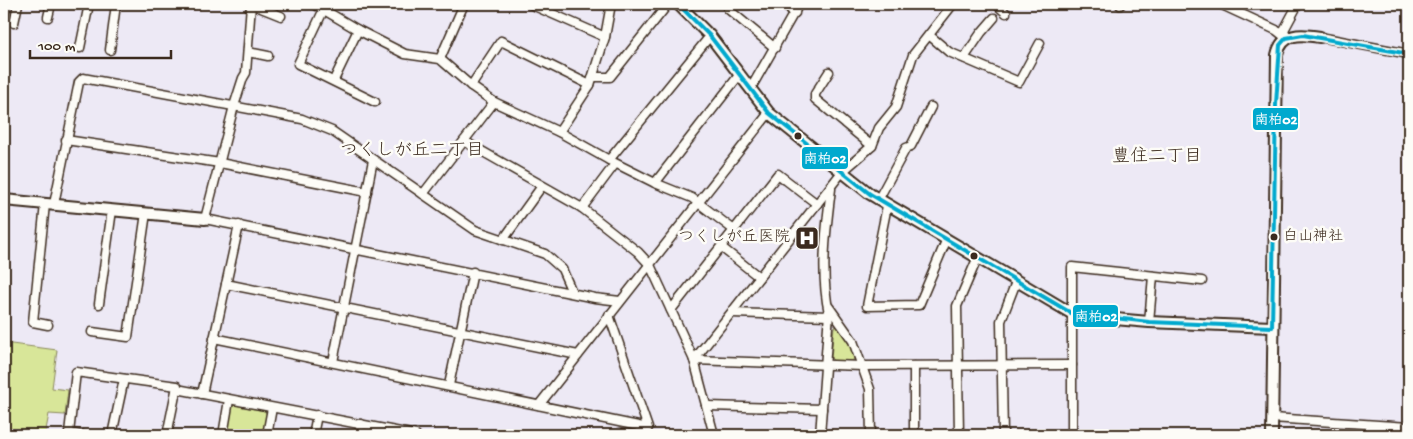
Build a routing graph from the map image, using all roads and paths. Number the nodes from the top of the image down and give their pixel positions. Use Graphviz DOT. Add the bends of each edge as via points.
graph roads {
  1 [pos="18,4"];
  2 [pos="51,4"];
  3 [pos="89,4"];
  4 [pos="116,4"];
  5 [pos="251,4"];
  6 [pos="314,4"];
  7 [pos="464,4"];
  8 [pos="530,4"];
  9 [pos="611,4"];
  10 [pos="668,4"];
  11 [pos="678,4"];
  12 [pos="732,4"];
  13 [pos="784,4"];
  14 [pos="799,4"];
  15 [pos="953,4"];
  16 [pos="996,4"];
  17 [pos="1220,4"];
  18 [pos="1298,4"];
  19 [pos="324,9"];
  20 [pos="795,13"];
  21 [pos="1006,14"];
  22 [pos="281,16"];
  23 [pos="48,17"];
  24 [pos="994,18"];
  25 [pos="14,23"];
  26 [pos="358,30"];
  27 [pos="929,35"];
  28 [pos="710,36"];
  29 [pos="606,37"];
  30 [pos="1320,37"];
  31 [pos="1286,38"];
  32 [pos="1040,43"];
  33 [pos="80,48"];
  34 [pos="775,48"];
  35 [pos="110,50"];
  36 [pos="248,52"];
  37 [pos="1409,54"];
  38 [pos="268,56"];
  39 [pos="964,58"];
  40 [pos="440,59"];
  41 [pos="829,72"];
  42 [pos="740,74"];
  43 [pos="593,77"];
  44 [pos="334,80"];
  45 [pos="590,85"];
  46 [pos="471,86"];
  47 [pos="751,88"];
  48 [pos="375,102"];
  49 [pos="494,102"];
  50 [pos="234,106"];
  51 [pos="931,106"];
  52 [pos="769,113"];
  53 [pos="559,132"];
  54 [pos="66,140"];
  55 [pos="464,141"];
  56 [pos="872,146"];
  57 [pos="373,160"];
  58 [pos="220,162"];
  59 [pos="612,162"];
  60 [pos="842,172"];
  61 [pos="655,183"];
  62 [pos="542,186"];
  63 [pos="831,187"];
  64 [pos="367,192"];
  65 [pos="423,194"];
  66 [pos="4,200"];
  67 [pos="878,200"];
  68 [pos="698,203"];
  69 [pos="50,204"];
  70 [pos="817,204"];
  71 [pos="887,206"];
  72 [pos="582,208"];
  73 [pos="112,210"];
  74 [pos="146,213"];
  75 [pos="205,219"];
  76 [pos="239,225"];
  77 [pos="734,230"];
  78 [pos="503,240"];
  79 [pos="946,241"];
  80 [pos="721,247"];
  81 [pos="356,249"];
  82 [pos="977,259"];
  83 [pos="650,265"];
  84 [pos="473,272"];
  85 [pos="1153,276"];
  86 [pos="759,277"];
  87 [pos="1016,282"];
  88 [pos="1202,282"];
  89 [pos="226,284"];
  90 [pos="572,292"];
  91 [pos="620,301"];
  92 [pos="99,304"];
  93 [pos="828,306"];
  94 [pos="344,307"];
  95 [pos="671,310"];
  96 [pos="732,313"];
  97 [pos="1071,313"];
  98 [pos="609,314"];
  99 [pos="829,316"];
  100 [pos="1149,322"];
  101 [pos="48,325"];
  102 [pos="1272,327"];
  103 [pos="461,331"];
  104 [pos="92,332"];
  105 [pos="214,338"];
  106 [pos="578,355"];
  107 [pos="694,360"];
  108 [pos="333,362"];
  109 [pos="826,365"];
  110 [pos="1072,365"];
  111 [pos="862,366"];
  112 [pos="914,366"];
  113 [pos="958,366"];
  114 [pos="1003,366"];
  115 [pos="124,379"];
  116 [pos="449,385"];
  117 [pos="176,389"];
  118 [pos="202,394"];
  119 [pos="229,400"];
  120 [pos="540,405"];
  121 [pos="708,406"];
  122 [pos="272,408"];
  123 [pos="822,409"];
  124 [pos="317,415"];
  125 [pos="1272,418"];
  126 [pos="361,424"];
  127 [pos="1409,427"];
  128 [pos="404,434"];
  129 [pos="82,435"];
  130 [pos="112,435"];
  131 [pos="167,435"];
  132 [pos="223,435"];
  133 [pos="267,435"];
  134 [pos="313,435"];
  135 [pos="359,435"];
  136 [pos="416,435"];
  137 [pos="714,435"];
  138 [pos="820,435"];
  139 [pos="871,435"];
  140 [pos="914,435"];
  141 [pos="959,435"];
  142 [pos="1003,435"];
  143 [pos="1072,435"];
  144 [pos="1272,435"];
  1 -- 25 [label="street"];
  2 -- 23 [label="street"];
  3 -- 33 [label="street"];
  4 -- 35 [label="street"];
  5 -- 22 [label="street"];
  5 -- 36 [label="street"];
  6 -- 19 [label="street"];
  7 -- 40 [label="street"];
  8 -- 29 [label="street"];
  9 -- 29 [label="street"];
  10 -- 43 [label="street" via="610,77"];
  11 -- 28 [label="street"];
  12 -- 34 [label="street" via="728,9"];
  13 -- 20 [label="street"];
  14 -- 20 [label="street"];
  15 -- 27 [label="street"];
  16 -- 21 [label="street"];
  17 -- 31 [label="street" via="1276,30"];
  18 -- 31 [label="street" via="1284,30"];
  19 -- 26 [label="street"];
  19 -- 44 [label="street" via="298,64"];
  20 -- 34 [label="street"];
  24 -- 39 [label="street"];
  26 -- 40 [label="street" via="405,54"];
  26 -- 44 [label="street"];
  27 -- 39 [label="street" via="950,52"];
  27 -- 56 [label="street" via="913,55 896,107 879,128"];
  28 -- 42 [label="street"];
  28 -- 59 [label="street"];
  29 -- 43 [label="street"];
  30 -- 31 [label="street"];
  30 -- 37 [label="street"];
  31 -- 102 [label="street" via="1277,55"];
  32 -- 39 [label="street" via="1019,82"];
  34 -- 47 [label="street"];
  36 -- 38 [label="street"];
  36 -- 50 [label="street" via="246,73"];
  40 -- 46 [label="street"];
  41 -- 56 [label="street" via="815,94 815,100"];
  42 -- 47 [label="street"];
  42 -- 61 [label="street"];
  43 -- 45 [label="street"];
  44 -- 48 [label="street"];
  45 -- 46 [label="street" via="502,41"];
  45 -- 53 [label="street"];
  46 -- 49 [label="street"];
  47 -- 52 [label="street"];
  49 -- 53 [label="street"];
  49 -- 55 [label="street"];
  50 -- 54 [label="street" via="83,78 79,82"];
  50 -- 57 [label="street" via="302,119 332,131"];
  50 -- 58 [label="street"];
  51 -- 67 [label="street"];
  52 -- 60 [label="street"];
  52 -- 68 [label="street"];
  53 -- 59 [label="street"];
  54 -- 58 [label="street"];
  54 -- 69 [label="street"];
  55 -- 62 [label="street"];
  55 -- 65 [label="street"];
  56 -- 60 [label="street"];
  57 -- 64 [label="street"];
  57 -- 65 [label="street"];
  58 -- 64 [label="street"];
  58 -- 75 [label="street"];
  59 -- 61 [label="street"];
  59 -- 72 [label="street"];
  60 -- 63 [label="street"];
  60 -- 67 [label="street"];
  61 -- 68 [label="street"];
  62 -- 72 [label="street"];
  62 -- 78 [label="street"];
  63 -- 70 [label="street"];
  63 -- 93 [label="street" via="825,244"];
  64 -- 81 [label="street"];
  65 -- 78 [label="street" via="475,230"];
  66 -- 69 [label="street"];
  67 -- 71 [label="street"];
  68 -- 77 [label="street"];
  68 -- 83 [label="street"];
  69 -- 73 [label="street"];
  69 -- 101 [label="street" via="33,322"];
  70 -- 77 [label="street" via="778,174"];
  70 -- 86 [label="street"];
  71 -- 79 [label="street"];
  71 -- 79 [label="street" via="867,306 920,304"];
  72 -- 83 [label="street"];
  73 -- 74 [label="street"];
  73 -- 92 [label="street"];
  74 -- 75 [label="street"];
  74 -- 104 [label="street" via="128,337"];
  75 -- 76 [label="street"];
  76 -- 81 [label="street"];
  76 -- 89 [label="street"];
  77 -- 80 [label="street"];
  78 -- 90 [label="street" via="545,254 562,269"];
  79 -- 82 [label="street"];
  80 -- 86 [label="street"];
  80 -- 95 [label="street"];
  81 -- 84 [label="street"];
  81 -- 94 [label="street"];
  82 -- 87 [label="street"];
  82 -- 113 [label="street" via="957,306"];
  83 -- 91 [label="street"];
  83 -- 95 [label="street"];
  84 -- 90 [label="street"];
  84 -- 103 [label="street"];
  85 -- 88 [label="street"];
  85 -- 97 [label="street" via="1072,267"];
  85 -- 100 [label="street"];
  86 -- 96 [label="street"];
  87 -- 97 [label="street"];
  87 -- 114 [label="street" via="1002,321"];
  89 -- 94 [label="street"];
  89 -- 105 [label="street"];
  90 -- 91 [label="street"];
  91 -- 98 [label="street"];
  93 -- 99 [label="street"];
  93 -- 111 [label="street" via="853,342"];
  94 -- 103 [label="street"];
  94 -- 108 [label="street"];
  95 -- 107 [label="street"];
  96 -- 99 [label="street"];
  96 -- 107 [label="street"];
  97 -- 100 [label="street"];
  97 -- 110 [label="street"];
  98 -- 106 [label="street"];
  98 -- 120 [label="street" via="648,428"];
  99 -- 109 [label="street"];
  100 -- 102 [label="street"];
  102 -- 125 [label="street"];
  103 -- 106 [label="street"];
  103 -- 116 [label="street"];
  105 -- 108 [label="street"];
  105 -- 118 [label="street"];
  106 -- 120 [label="street"];
  107 -- 109 [label="street"];
  107 -- 121 [label="street"];
  108 -- 116 [label="street"];
  109 -- 111 [label="street"];
  109 -- 123 [label="street"];
  110 -- 114 [label="street"];
  110 -- 143 [label="street"];
  111 -- 112 [label="street"];
  111 -- 139 [label="street" via="870,389"];
  112 -- 113 [label="street"];
  112 -- 140 [label="street"];
  113 -- 114 [label="street"];
  113 -- 141 [label="street"];
  114 -- 142 [label="street"];
  115 -- 117 [label="street" via="177,386"];
  115 -- 129 [label="street" via="76,372 69,433"];
  115 -- 130 [label="street"];
  116 -- 120 [label="street"];
  117 -- 118 [label="street"];
  117 -- 131 [label="street"];
  118 -- 119 [label="street"];
  119 -- 122 [label="street"];
  119 -- 132 [label="street"];
  121 -- 123 [label="street"];
  121 -- 137 [label="street"];
  122 -- 124 [label="street"];
  122 -- 133 [label="street"];
  123 -- 138 [label="street"];
  124 -- 126 [label="street"];
  124 -- 134 [label="street"];
  125 -- 127 [label="street"];
  125 -- 144 [label="street"];
  126 -- 128 [label="street"];
  126 -- 135 [label="street"];
  128 -- 136 [label="street"];
}
